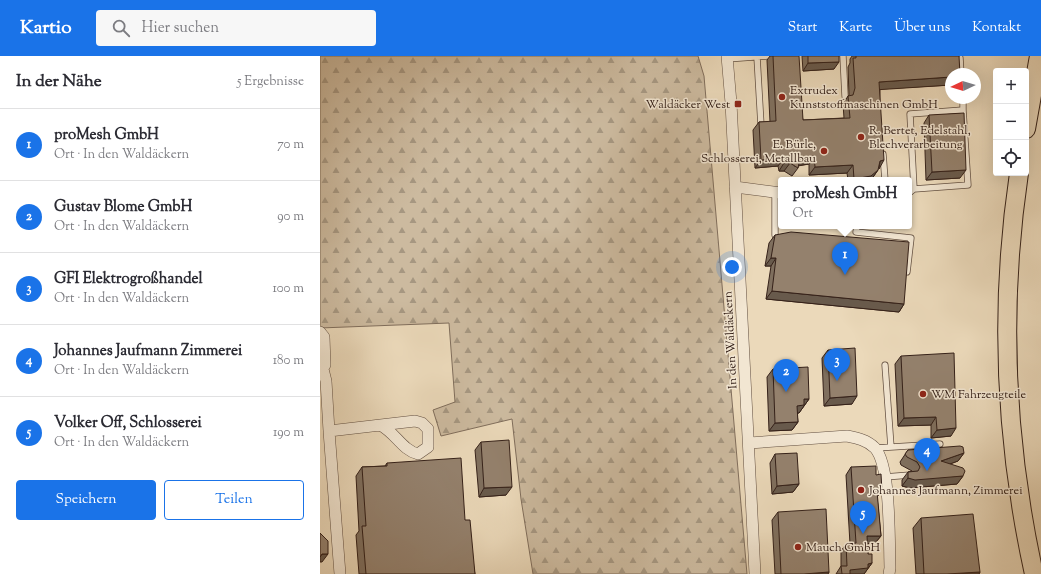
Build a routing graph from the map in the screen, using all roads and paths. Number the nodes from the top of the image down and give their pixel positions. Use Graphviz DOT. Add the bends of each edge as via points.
graph roads {
  1 [pos="768,56"];
  2 [pos="843,56"];
  3 [pos="1038,56"];
  4 [pos="757,57"];
  5 [pos="727,58"];
  6 [pos="960,58"];
  7 [pos="961,68"];
  8 [pos="845,96"];
  9 [pos="963,104"];
  10 [pos="963,110"];
  11 [pos="1029,111"];
  12 [pos="761,125"];
  13 [pos="882,145"];
  14 [pos="1019,176"];
  15 [pos="885,177"];
  16 [pos="735,187"];
  17 [pos="914,189"];
  18 [pos="778,193"];
  19 [pos="778,216"];
  20 [pos="856,229"];
  21 [pos="775,235"];
  22 [pos="905,282"];
  23 [pos="320,332"];
  24 [pos="320,357"];
  25 [pos="886,365"];
  26 [pos="326,381"];
  27 [pos="380,425"];
  28 [pos="329,431"];
  29 [pos="748,443"];
  30 [pos="940,444"];
  31 [pos="891,447"];
  32 [pos="875,448"];
  33 [pos="910,475"];
  34 [pos="885,477"];
  35 [pos="340,574"];
  36 [pos="755,574"];
  37 [pos="889,574"];
  38 [pos="1034,574"];
  1 -- 4 [label="lane"];
  2 -- 8 [label="lane"];
  3 -- 11 [label="main road"];
  4 -- 5 [label="lane"];
  4 -- 12 [label="lane"];
  5 -- 16 [label="street, In den Waldäckern"];
  6 -- 7 [label="lane"];
  9 -- 10 [label="lane"];
  10 -- 17 [label="lane" via="910,114"];
  10 -- 17 [label="lane" via="968,185"];
  13 -- 15 [label="lane"];
  14 -- 38 [label="main road" via="1009,262 1008,382 1018,485"];
  16 -- 18 [label="street"];
  16 -- 29 [label="street, In den Waldäckern"];
  18 -- 19 [label="lane"];
  19 -- 21 [label="lane"];
  20 -- 22 [label="lane" via="856,232 911,238"];
  23 -- 26 [label="street" via="324,337"];
  24 -- 26 [label="street"];
  25 -- 31 [label="lane"];
  26 -- 28 [label="street"];
  27 -- 28 [label="street"];
  28 -- 35 [label="street"];
  29 -- 32 [label="street" via="847,436 866,441"];
  29 -- 36 [label="street, In den Waldäckern"];
  30 -- 31 [label="lane"];
  31 -- 32 [label="lane"];
  32 -- 34 [label="street" via="882,461"];
  33 -- 34 [label="lane"];
  34 -- 37 [label="street"];
}
